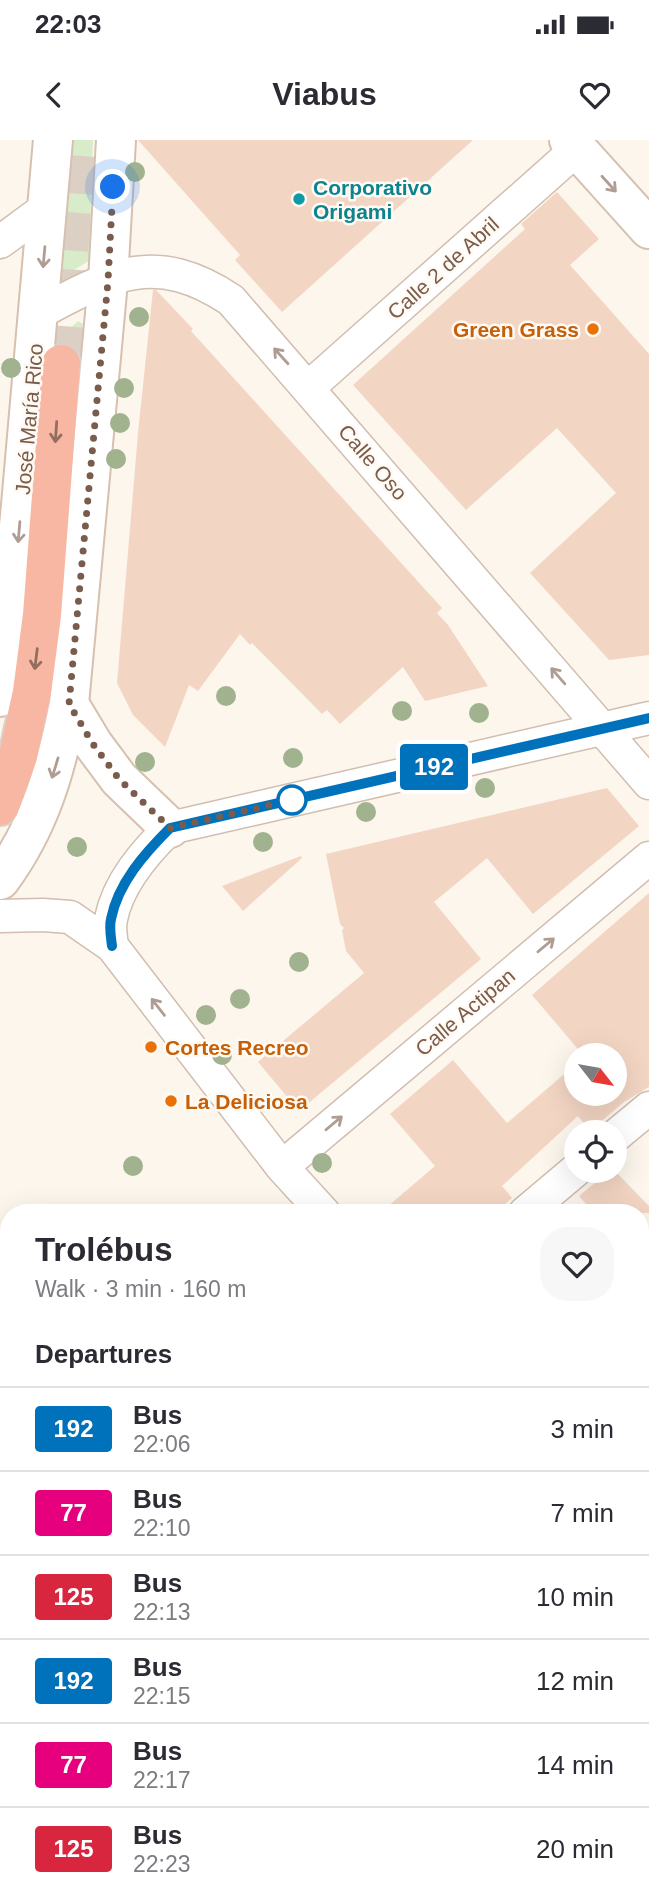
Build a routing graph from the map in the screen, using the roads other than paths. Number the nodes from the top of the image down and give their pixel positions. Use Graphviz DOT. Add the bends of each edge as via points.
graph roads {
  1 [pos="53,140"];
  2 [pos="116,140"];
  3 [pos="573,145"];
  4 [pos="49,206"];
  5 [pos="649,229"];
  6 [pos="0,242"];
  7 [pos="108,281"];
  8 [pos="39,313"];
  9 [pos="61,364"];
  10 [pos="308,388"];
  11 [pos="0,696"];
  12 [pos="69,704"];
  13 [pos="649,718"];
  14 [pos="603,728"];
  15 [pos="649,783"];
  16 [pos="0,806"];
  17 [pos="170,828"];
  18 [pos="649,858"];
  19 [pos="0,880"];
  20 [pos="0,916"];
  21 [pos="112,946"];
  22 [pos="649,1108"];
  23 [pos="627,1126"];
  24 [pos="282,1167"];
  25 [pos="564,1180"];
  26 [pos="316,1204"];
  27 [pos="536,1204"];
  1 -- 4 [label="main road, José María Rico"];
  2 -- 7 [label="main road"];
  3 -- 5 [label="main road, one-way"];
  3 -- 10 [label="street, Calle 2 de Abril"];
  4 -- 6 [label="street"];
  4 -- 8 [label="main road, José María Rico, one-way"];
  7 -- 8 [label="street, Calle Oso"];
  10 -- 7 [label="street, Calle Oso, one-way" via="230,300 212,287 158,270 127,273"];
  7 -- 12 [label="main road"];
  8 -- 11 [label="main road, José María Rico, one-way"];
  9 -- 16 [label="highway, one-way" via="32,692 18,756"];
  14 -- 10 [label="street, Calle Oso, one-way"];
  12 -- 17 [label="main road" via="119,779"];
  12 -- 19 [label="main road, one-way" via="58,761 40,812"];
  13 -- 14 [label="street"];
  14 -- 15 [label="street, Calle Oso"];
  14 -- 17 [label="street"];
  17 -- 21 [label="street" via="144,854 121,891 111,919"];
  24 -- 18 [label="street, Calle Actipan, one-way"];
  20 -- 21 [label="street" via="70,917"];
  24 -- 21 [label="street, one-way"];
  22 -- 23 [label="street"];
  24 -- 26 [label="street"];
  25 -- 27 [label="street"];
}
